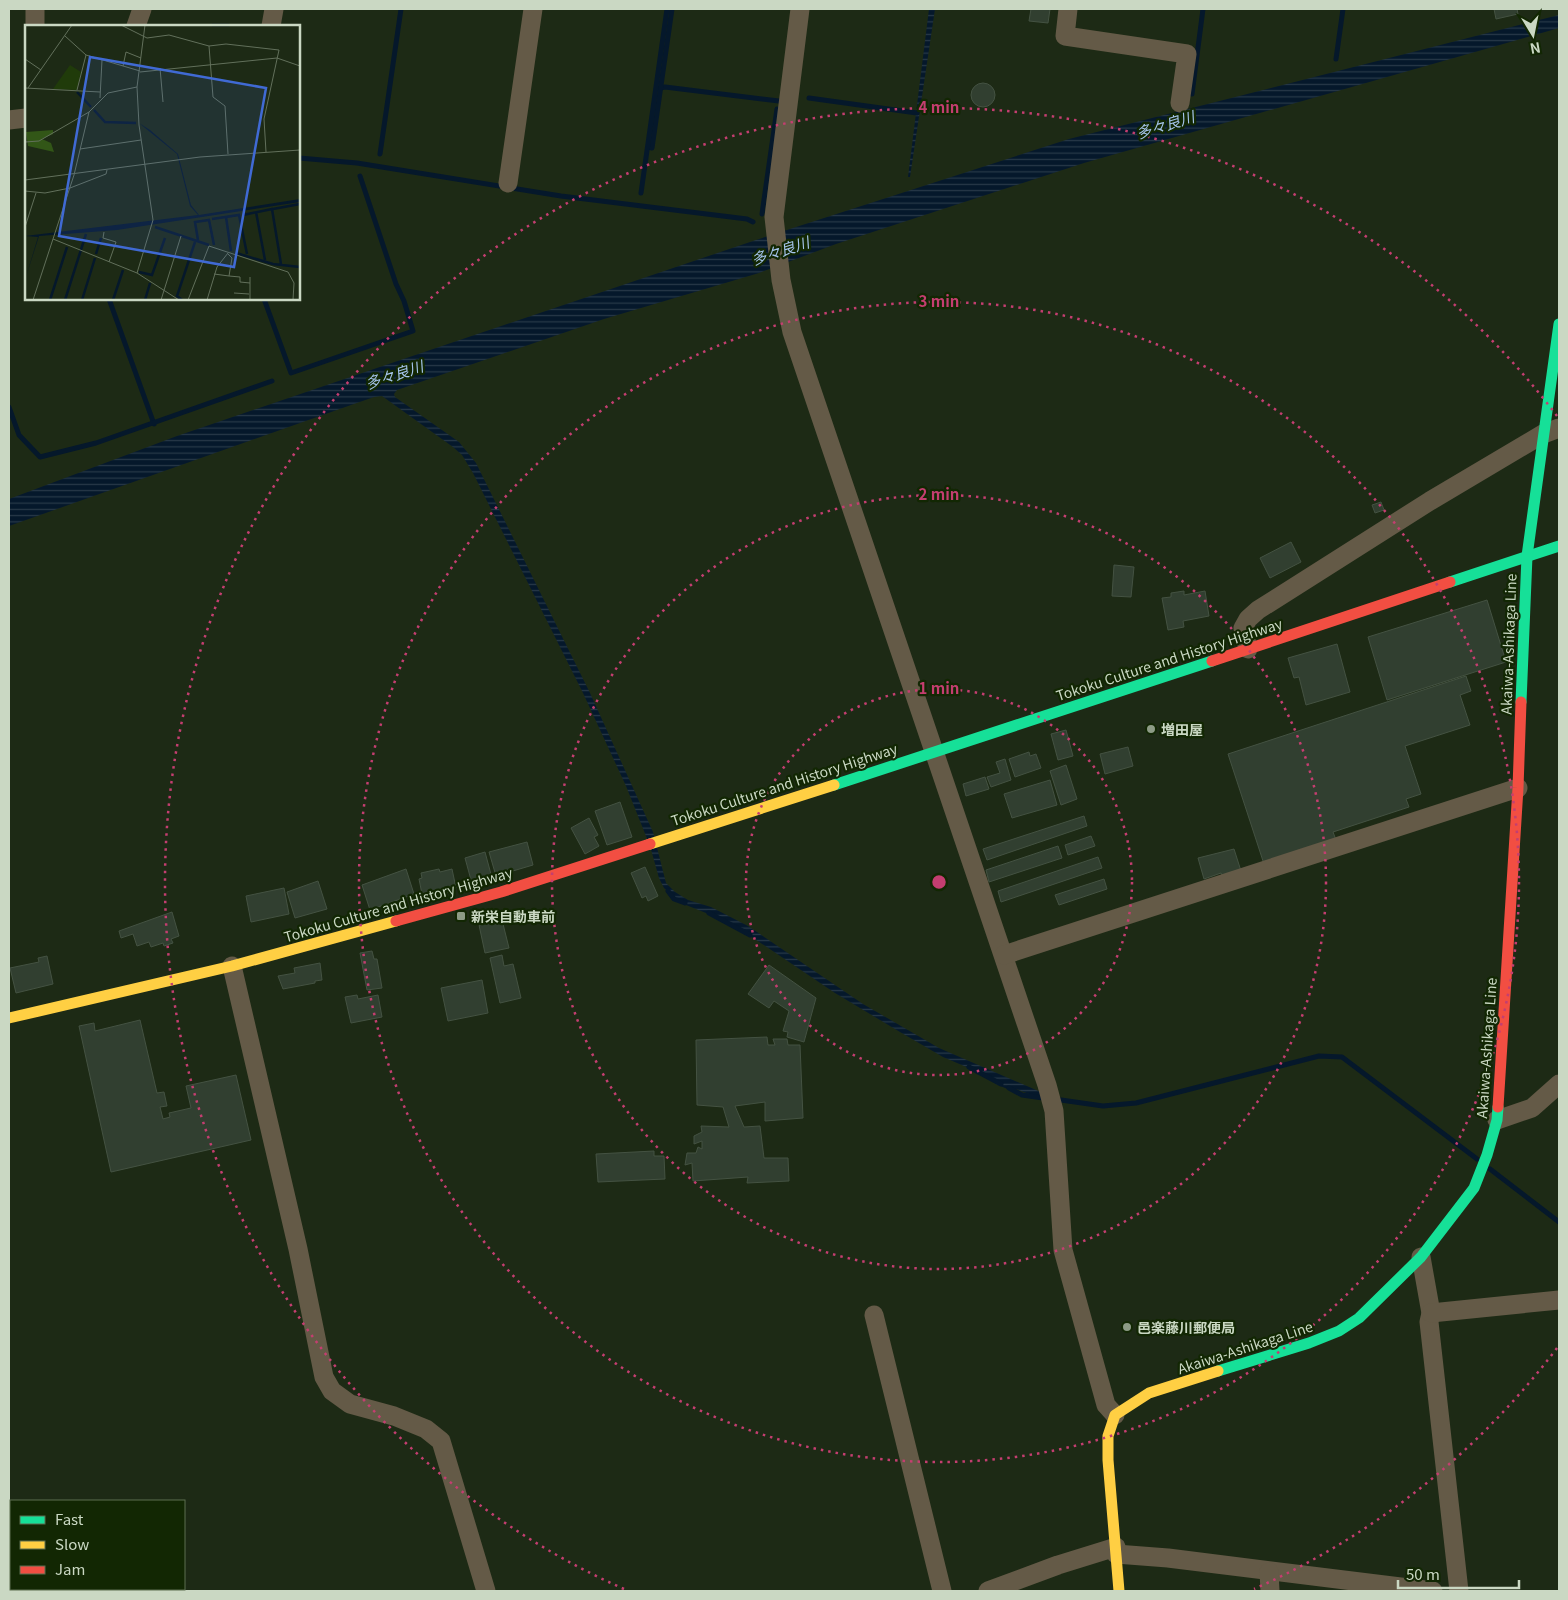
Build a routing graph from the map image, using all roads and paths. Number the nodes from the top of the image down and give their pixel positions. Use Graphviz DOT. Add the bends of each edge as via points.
graph roads {
  1 [pos="35,9"];
  2 [pos="142,9"];
  3 [pos="274,9"];
  4 [pos="533,9"];
  5 [pos="800,9"];
  6 [pos="1068,9"];
  7 [pos="35,25"];
  8 [pos="136,25"];
  9 [pos="271,25"];
  10 [pos="1180,103"];
  11 [pos="25,118"];
  12 [pos="9,120"];
  13 [pos="508,183"];
  14 [pos="1559,324"];
  15 [pos="1551,431"];
  16 [pos="1559,546"];
  17 [pos="1527,556"];
  18 [pos="1248,648"];
  19 [pos="936,752"];
  20 [pos="1518,788"];
  21 [pos="1004,955"];
  22 [pos="232,966"];
  23 [pos="9,1018"];
  24 [pos="1559,1084"];
  25 [pos="1497,1120"];
  26 [pos="1422,1257"];
  27 [pos="1559,1300"];
  28 [pos="1431,1313"];
  29 [pos="874,1315"];
  30 [pos="1115,1415"];
  31 [pos="1116,1551"];
  32 [pos="1270,1572"];
  33 [pos="486,1591"];
  34 [pos="942,1591"];
  35 [pos="988,1591"];
  36 [pos="1119,1591"];
  37 [pos="1270,1591"];
  38 [pos="1433,1591"];
  39 [pos="1459,1591"];
  1 -- 7 [label="street"];
  2 -- 8 [label="street"];
  3 -- 9 [label="street"];
  4 -- 13 [label="street"];
  5 -- 19 [label="street" via="774,216 780,280 792,332"];
  6 -- 10 [label="street" via="1064,36 1187,54"];
  11 -- 12 [label="street"];
  14 -- 15 [label="main road, Akaiwa-Ashikaga Line"];
  15 -- 17 [label="main road, Akaiwa-Ashikaga Line"];
  15 -- 18 [label="street" via="1430,501 1258,610 1243,628"];
  16 -- 17 [label="main road, Tokoku Culture and History Highway"];
  17 -- 18 [label="main road, Tokoku Culture and History Highway"];
  17 -- 20 [label="main road, Akaiwa-Ashikaga Line"];
  18 -- 19 [label="main road, Tokoku Culture and History Highway"];
  19 -- 21 [label="street"];
  19 -- 22 [label="main road, Tokoku Culture and History Highway" via="485,897"];
  20 -- 21 [label="street"];
  20 -- 25 [label="main road, Akaiwa-Ashikaga Line"];
  21 -- 30 [label="street" via="1054,1111 1063,1250 1106,1405"];
  22 -- 23 [label="main road, Tokoku Culture and History Highway"];
  22 -- 33 [label="street" via="324,1376 332,1391 350,1404 394,1416 426,1429 442,1441"];
  24 -- 25 [label="street" via="1532,1108"];
  25 -- 26 [label="main road, Akaiwa-Ashikaga Line" via="1474,1188"];
  26 -- 28 [label="street"];
  26 -- 30 [label="main road, Akaiwa-Ashikaga Line" via="1359,1318 1339,1331 1149,1393"];
  27 -- 28 [label="street"];
  28 -- 39 [label="street" via="1429,1322"];
  29 -- 34 [label="street"];
  30 -- 31 [label="main road" via="1108,1436 1108,1460"];
  31 -- 32 [label="street"];
  31 -- 35 [label="street" via="1058,1565"];
  31 -- 36 [label="main road"];
  32 -- 37 [label="street"];
  32 -- 38 [label="street"];
}
